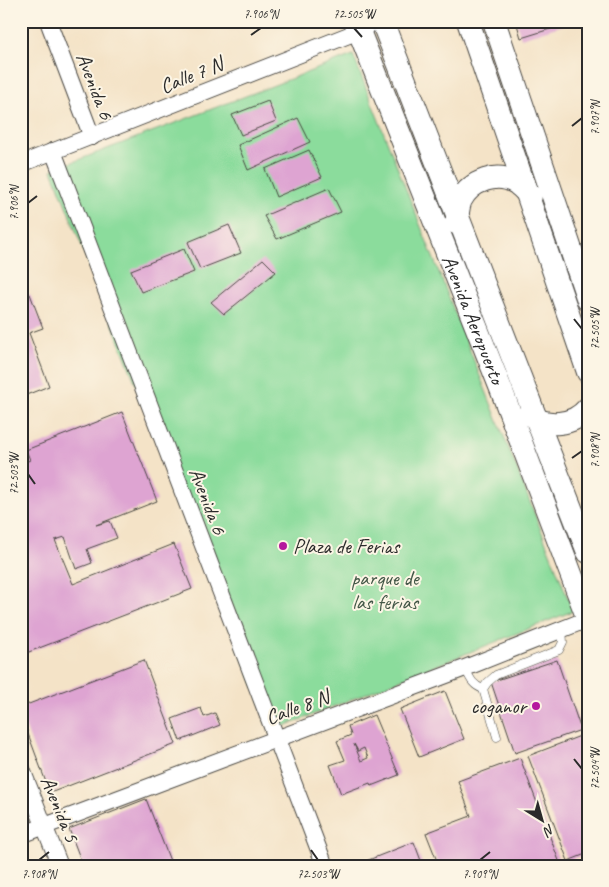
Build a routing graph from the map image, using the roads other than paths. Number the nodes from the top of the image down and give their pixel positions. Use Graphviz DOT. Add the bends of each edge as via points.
graph roads {
  1 [pos="48,21"];
  2 [pos="382,21"];
  3 [pos="468,21"];
  4 [pos="494,21"];
  5 [pos="363,24"];
  6 [pos="92,137"];
  7 [pos="53,151"];
  8 [pos="21,164"];
  9 [pos="526,193"];
  10 [pos="458,216"];
  11 [pos="561,221"];
  12 [pos="450,258"];
  13 [pos="588,300"];
  14 [pos="588,372"];
  15 [pos="501,389"];
  16 [pos="588,408"];
  17 [pos="537,421"];
  18 [pos="588,552"];
  19 [pos="588,620"];
  20 [pos="562,629"];
  21 [pos="465,668"];
  22 [pos="483,689"];
  23 [pos="497,737"];
  24 [pos="275,738"];
  25 [pos="21,767"];
  26 [pos="44,826"];
  27 [pos="21,835"];
  28 [pos="60,866"];
  29 [pos="325,866"];
  1 -- 6 [label="street, Avenida 6"];
  2 -- 10 [label="main road, Avenida Aeropuerto"];
  3 -- 9 [label="main road"];
  4 -- 11 [label="main road"];
  5 -- 6 [label="street, Calle 7 N"];
  5 -- 12 [label="main road, Avenida Aeropuerto"];
  6 -- 7 [label="street, Calle 7 N"];
  7 -- 8 [label="street, Calle 7 N"];
  7 -- 24 [label="street, Avenida 6"];
  9 -- 10 [label="main road" via="515,182 500,178 484,179 470,188 461,200"];
  9 -- 11 [label="main road"];
  9 -- 14 [label="main road"];
  10 -- 12 [label="main road"];
  10 -- 17 [label="main road, Avenida Aeropuerto"];
  11 -- 13 [label="main road"];
  12 -- 15 [label="main road, Avenida Aeropuerto"];
  15 -- 17 [label="main road"];
  15 -- 19 [label="main road, Avenida Aeropuerto"];
  16 -- 17 [label="main road" via="572,420 555,424"];
  17 -- 18 [label="main road, Avenida Aeropuerto"];
  19 -- 20 [label="street, Calle 8 N"];
  20 -- 21 [label="street, Calle 8 N"];
  20 -- 22 [label="lane" via="563,642 559,650 496,675"];
  21 -- 22 [label="lane" via="475,686"];
  21 -- 24 [label="street, Calle 8 N"];
  22 -- 23 [label="lane"];
  24 -- 26 [label="street, Calle 8 N"];
  24 -- 29 [label="street, Avenida 6"];
  25 -- 26 [label="street, Avenida 5"];
  26 -- 27 [label="street, Calle 8 N"];
  26 -- 28 [label="street, Avenida 5"];
}
